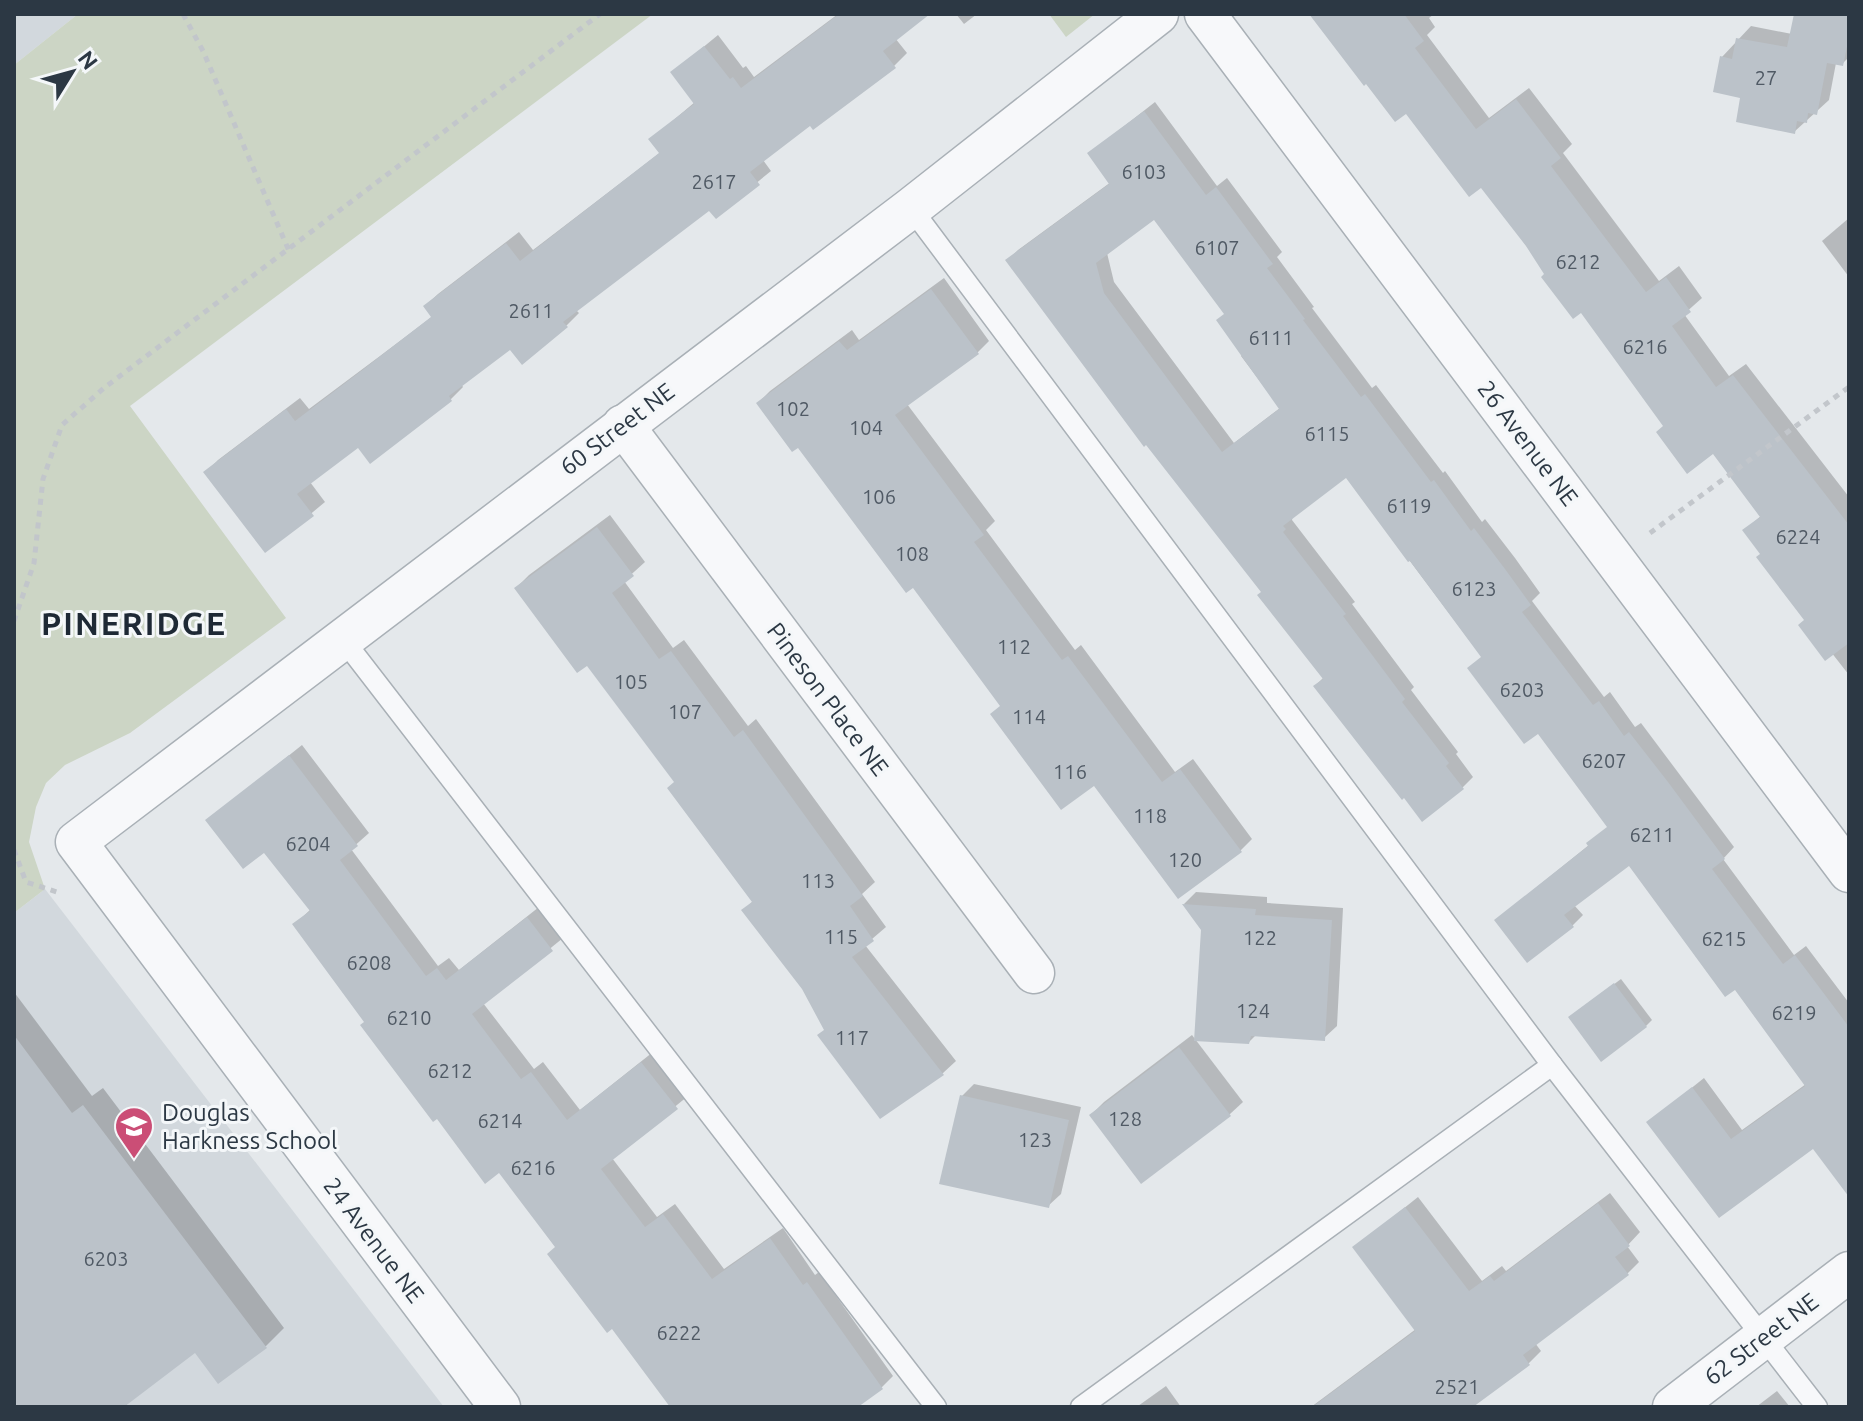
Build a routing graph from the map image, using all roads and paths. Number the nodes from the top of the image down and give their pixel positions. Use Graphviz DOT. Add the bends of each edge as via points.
graph roads {
  1 [pos="183,14"];
  2 [pos="600,14"];
  3 [pos="1158,14"];
  4 [pos="1205,14"];
  5 [pos="911,208"];
  6 [pos="289,251"];
  7 [pos="1849,387"];
  8 [pos="623,425"];
  9 [pos="1615,558"];
  10 [pos="14,621"];
  11 [pos="342,638"];
  12 [pos="76,842"];
  13 [pos="1849,872"];
  14 [pos="1034,973"];
  15 [pos="1552,1065"];
  16 [pos="1849,1272"];
  17 [pos="1762,1338"];
  18 [pos="500,1407"];
  19 [pos="936,1407"];
  20 [pos="1081,1407"];
  21 [pos="1673,1407"];
  22 [pos="1817,1407"];
  1 -- 6 [label="path"];
  2 -- 6 [label="path"];
  3 -- 5 [label="street, 60 Street NE"];
  4 -- 9 [label="street, 26 Avenue NE"];
  5 -- 8 [label="street, 60 Street NE"];
  5 -- 15 [label="lane"];
  6 -- 10 [label="path" via="62,425 43,479 34,563"];
  7 -- 9 [label="path"];
  8 -- 11 [label="street, 60 Street NE"];
  8 -- 14 [label="street, Pineson Place NE"];
  9 -- 13 [label="street, 26 Avenue NE"];
  11 -- 12 [label="street, 60 Street NE"];
  11 -- 19 [label="lane"];
  12 -- 18 [label="street, 24 Avenue NE"];
  15 -- 17 [label="lane"];
  15 -- 20 [label="lane"];
  16 -- 17 [label="street, 62 Street NE"];
  17 -- 21 [label="street, 62 Street NE"];
  17 -- 22 [label="lane"];
}
